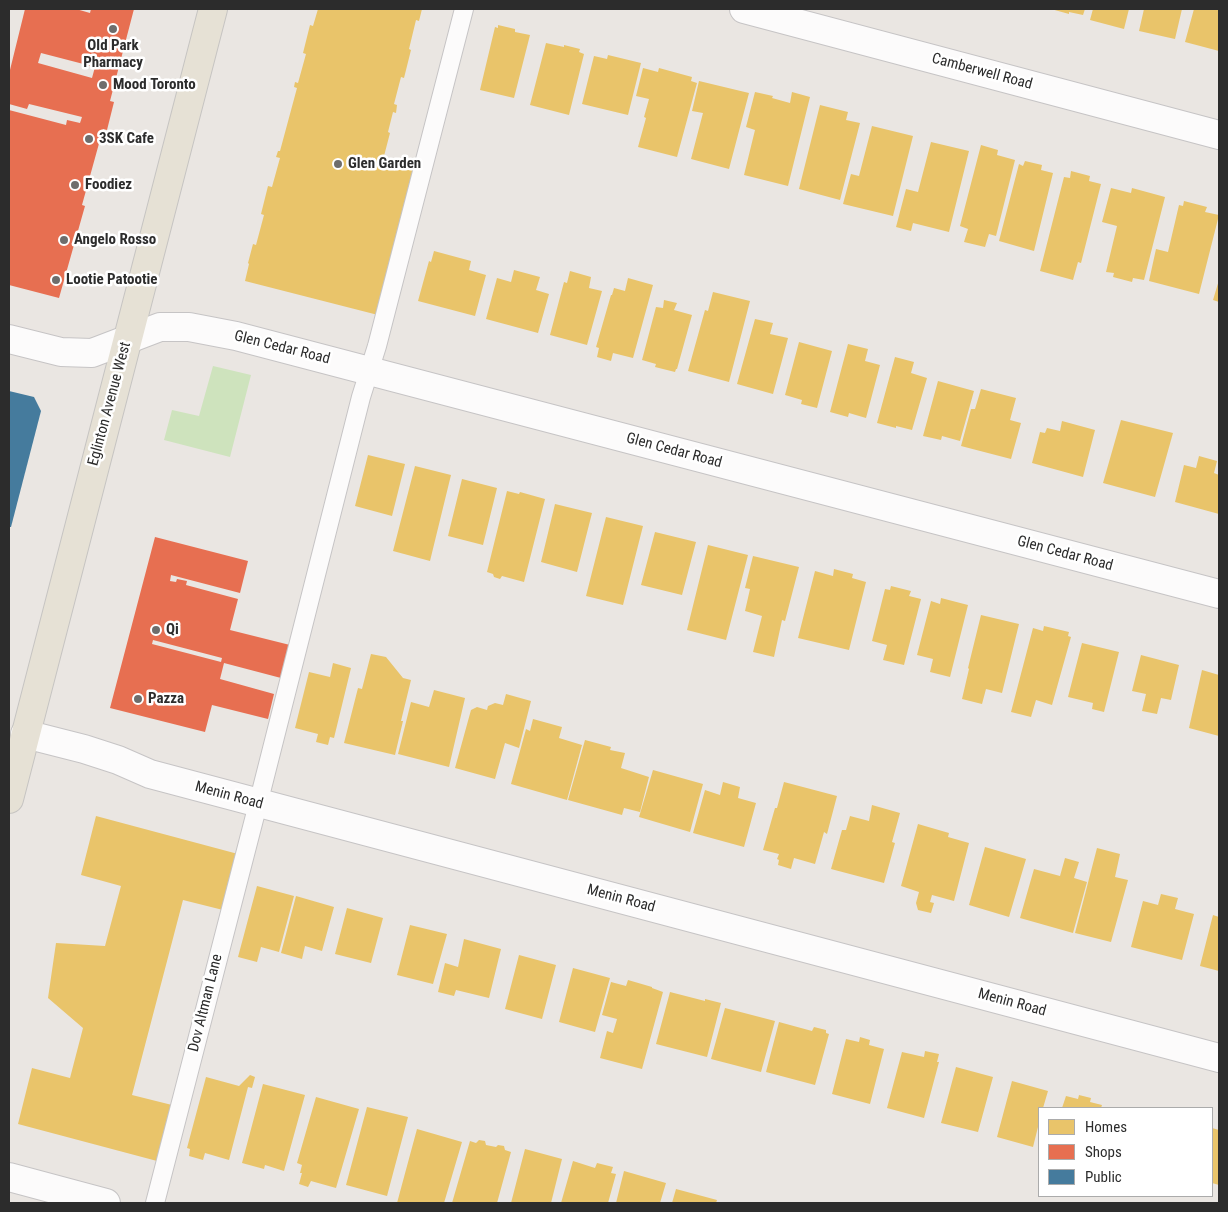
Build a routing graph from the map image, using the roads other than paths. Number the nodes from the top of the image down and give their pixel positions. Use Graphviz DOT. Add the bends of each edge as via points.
graph roads {
  1 [pos="213,9"];
  2 [pos="464,9"];
  3 [pos="744,9"];
  4 [pos="1219,135"];
  5 [pos="9,339"];
  6 [pos="127,340"];
  7 [pos="370,371"];
  8 [pos="1219,594"];
  9 [pos="25,734"];
  10 [pos="9,799"];
  11 [pos="258,804"];
  12 [pos="1219,1058"];
  13 [pos="9,1177"];
  14 [pos="106,1203"];
  15 [pos="155,1203"];
  1 -- 6 [label="main road, Eglinton Avenue West"];
  2 -- 7 [label="lane, Dov Altman Lane"];
  3 -- 4 [label="street, Camberwell Road"];
  5 -- 6 [label="street, Glen Cedar Road" via="61,352 92,353"];
  6 -- 7 [label="street, Glen Cedar Road" via="160,327 189,327"];
  6 -- 9 [label="main road, Eglinton Avenue West"];
  7 -- 8 [label="street, Glen Cedar Road"];
  7 -- 11 [label="lane, Dov Altman Lane"];
  9 -- 10 [label="main road, Eglinton Avenue West"];
  9 -- 11 [label="street, Menin Road" via="84,749 150,774"];
  11 -- 12 [label="street, Menin Road"];
  11 -- 15 [label="lane, Dov Altman Lane"];
  13 -- 14 [label="street"];
}
